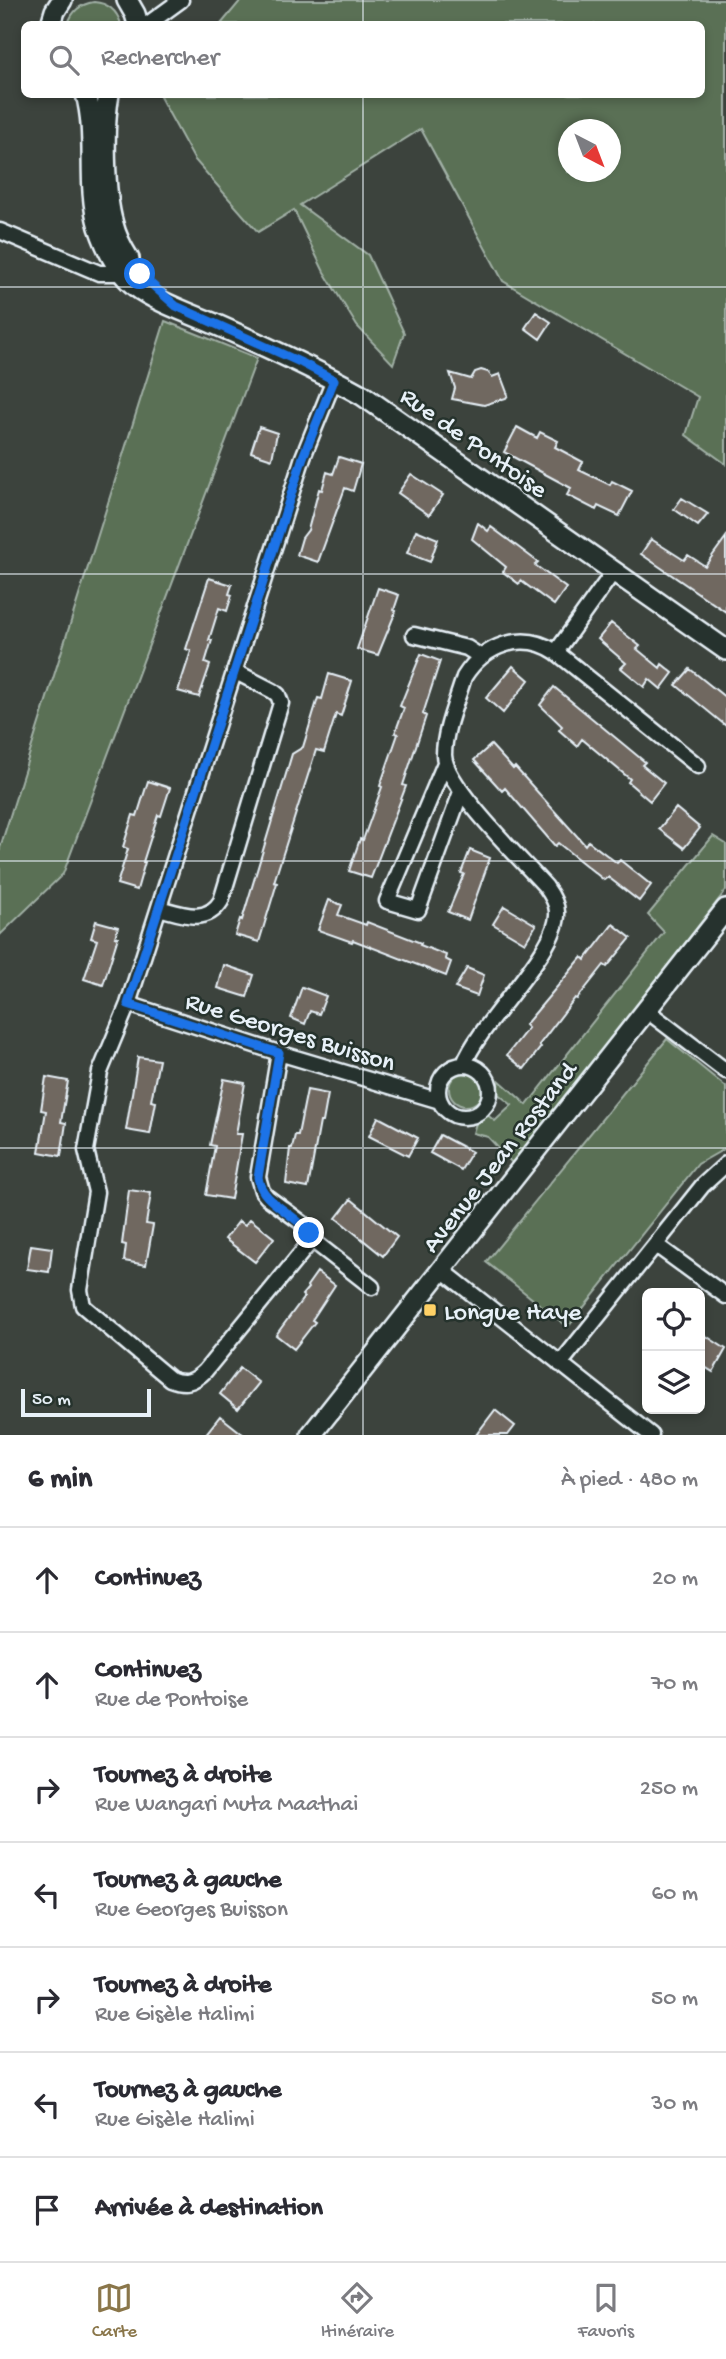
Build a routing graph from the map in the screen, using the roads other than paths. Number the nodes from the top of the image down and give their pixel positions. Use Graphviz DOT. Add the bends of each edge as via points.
graph roads {
  1 [pos="127,0"];
  2 [pos="181,0"];
  3 [pos="137,21"];
  4 [pos="153,21"];
  5 [pos="87,98"];
  6 [pos="109,98"];
  7 [pos="0,231"];
  8 [pos="127,268"];
  9 [pos="334,380"];
  10 [pos="614,571"];
  11 [pos="414,635"];
  12 [pos="726,650"];
  13 [pos="556,652"];
  14 [pos="481,657"];
  15 [pos="234,671"];
  16 [pos="445,763"];
  17 [pos="698,766"];
  18 [pos="461,792"];
  19 [pos="159,908"];
  20 [pos="726,909"];
  21 [pos="128,1004"];
  22 [pos="646,1010"];
  23 [pos="279,1053"];
  24 [pos="464,1065"];
  25 [pos="726,1072"];
  26 [pos="440,1101"];
  27 [pos="726,1164"];
  28 [pos="312,1240"];
  29 [pos="656,1245"];
  30 [pos="442,1270"];
  31 [pos="372,1287"];
  32 [pos="726,1296"];
  33 [pos="560,1364"];
  34 [pos="311,1435"];
  35 [pos="651,1435"];
  1 -- 3 [label="street"];
  2 -- 4 [label="street"];
  5 -- 8 [label="street" via="96,213 103,237"];
  6 -- 8 [label="street" via="110,210"];
  7 -- 8 [label="street" via="99,273"];
  8 -- 9 [label="street, Rue de Pontoise" via="143,291"];
  9 -- 10 [label="street, Rue de Pontoise" via="409,426"];
  9 -- 15 [label="street" via="303,457"];
  10 -- 12 [label="street, Rue de Pontoise"];
  10 -- 13 [label="street"];
  11 -- 14 [label="street" via="467,648"];
  13 -- 14 [label="street" via="523,641"];
  13 -- 17 [label="street"];
  14 -- 16 [label="street" via="464,677 447,735"];
  15 -- 19 [label="street"];
  15 -- 19 [label="street" via="273,691 281,703 221,901 213,911 196,917"];
  16 -- 18 [label="street"];
  16 -- 18 [label="street" via="387,901 418,910"];
  18 -- 24 [label="street" via="546,887 557,912 545,949 487,1023"];
  19 -- 21 [label="street"];
  20 -- 22 [label="street, Avenue Jean Rostand"];
  21 -- 23 [label="street, Rue Georges Buisson"];
  21 -- 28 [label="street" via="100,1072 86,1150 96,1192 80,1290 83,1306 170,1379 188,1382 205,1371"];
  22 -- 25 [label="street"];
  22 -- 30 [label="street, Avenue Jean Rostand"];
  23 -- 26 [label="street, Rue Georges Buisson"];
  23 -- 28 [label="street" via="259,1185 267,1197 302,1223"];
  24 -- 26 [label="street" via="442,1077"];
  24 -- 26 [label="street, Rue Georges Buisson" via="477,1068 487,1078 486,1106 474,1115 460,1116 450,1113"];
  27 -- 29 [label="street"];
  28 -- 31 [label="street"];
  29 -- 32 [label="street"];
  29 -- 33 [label="street"];
  30 -- 33 [label="street"];
  30 -- 34 [label="street, Avenue Jean Rostand"];
  33 -- 35 [label="street"];
}
